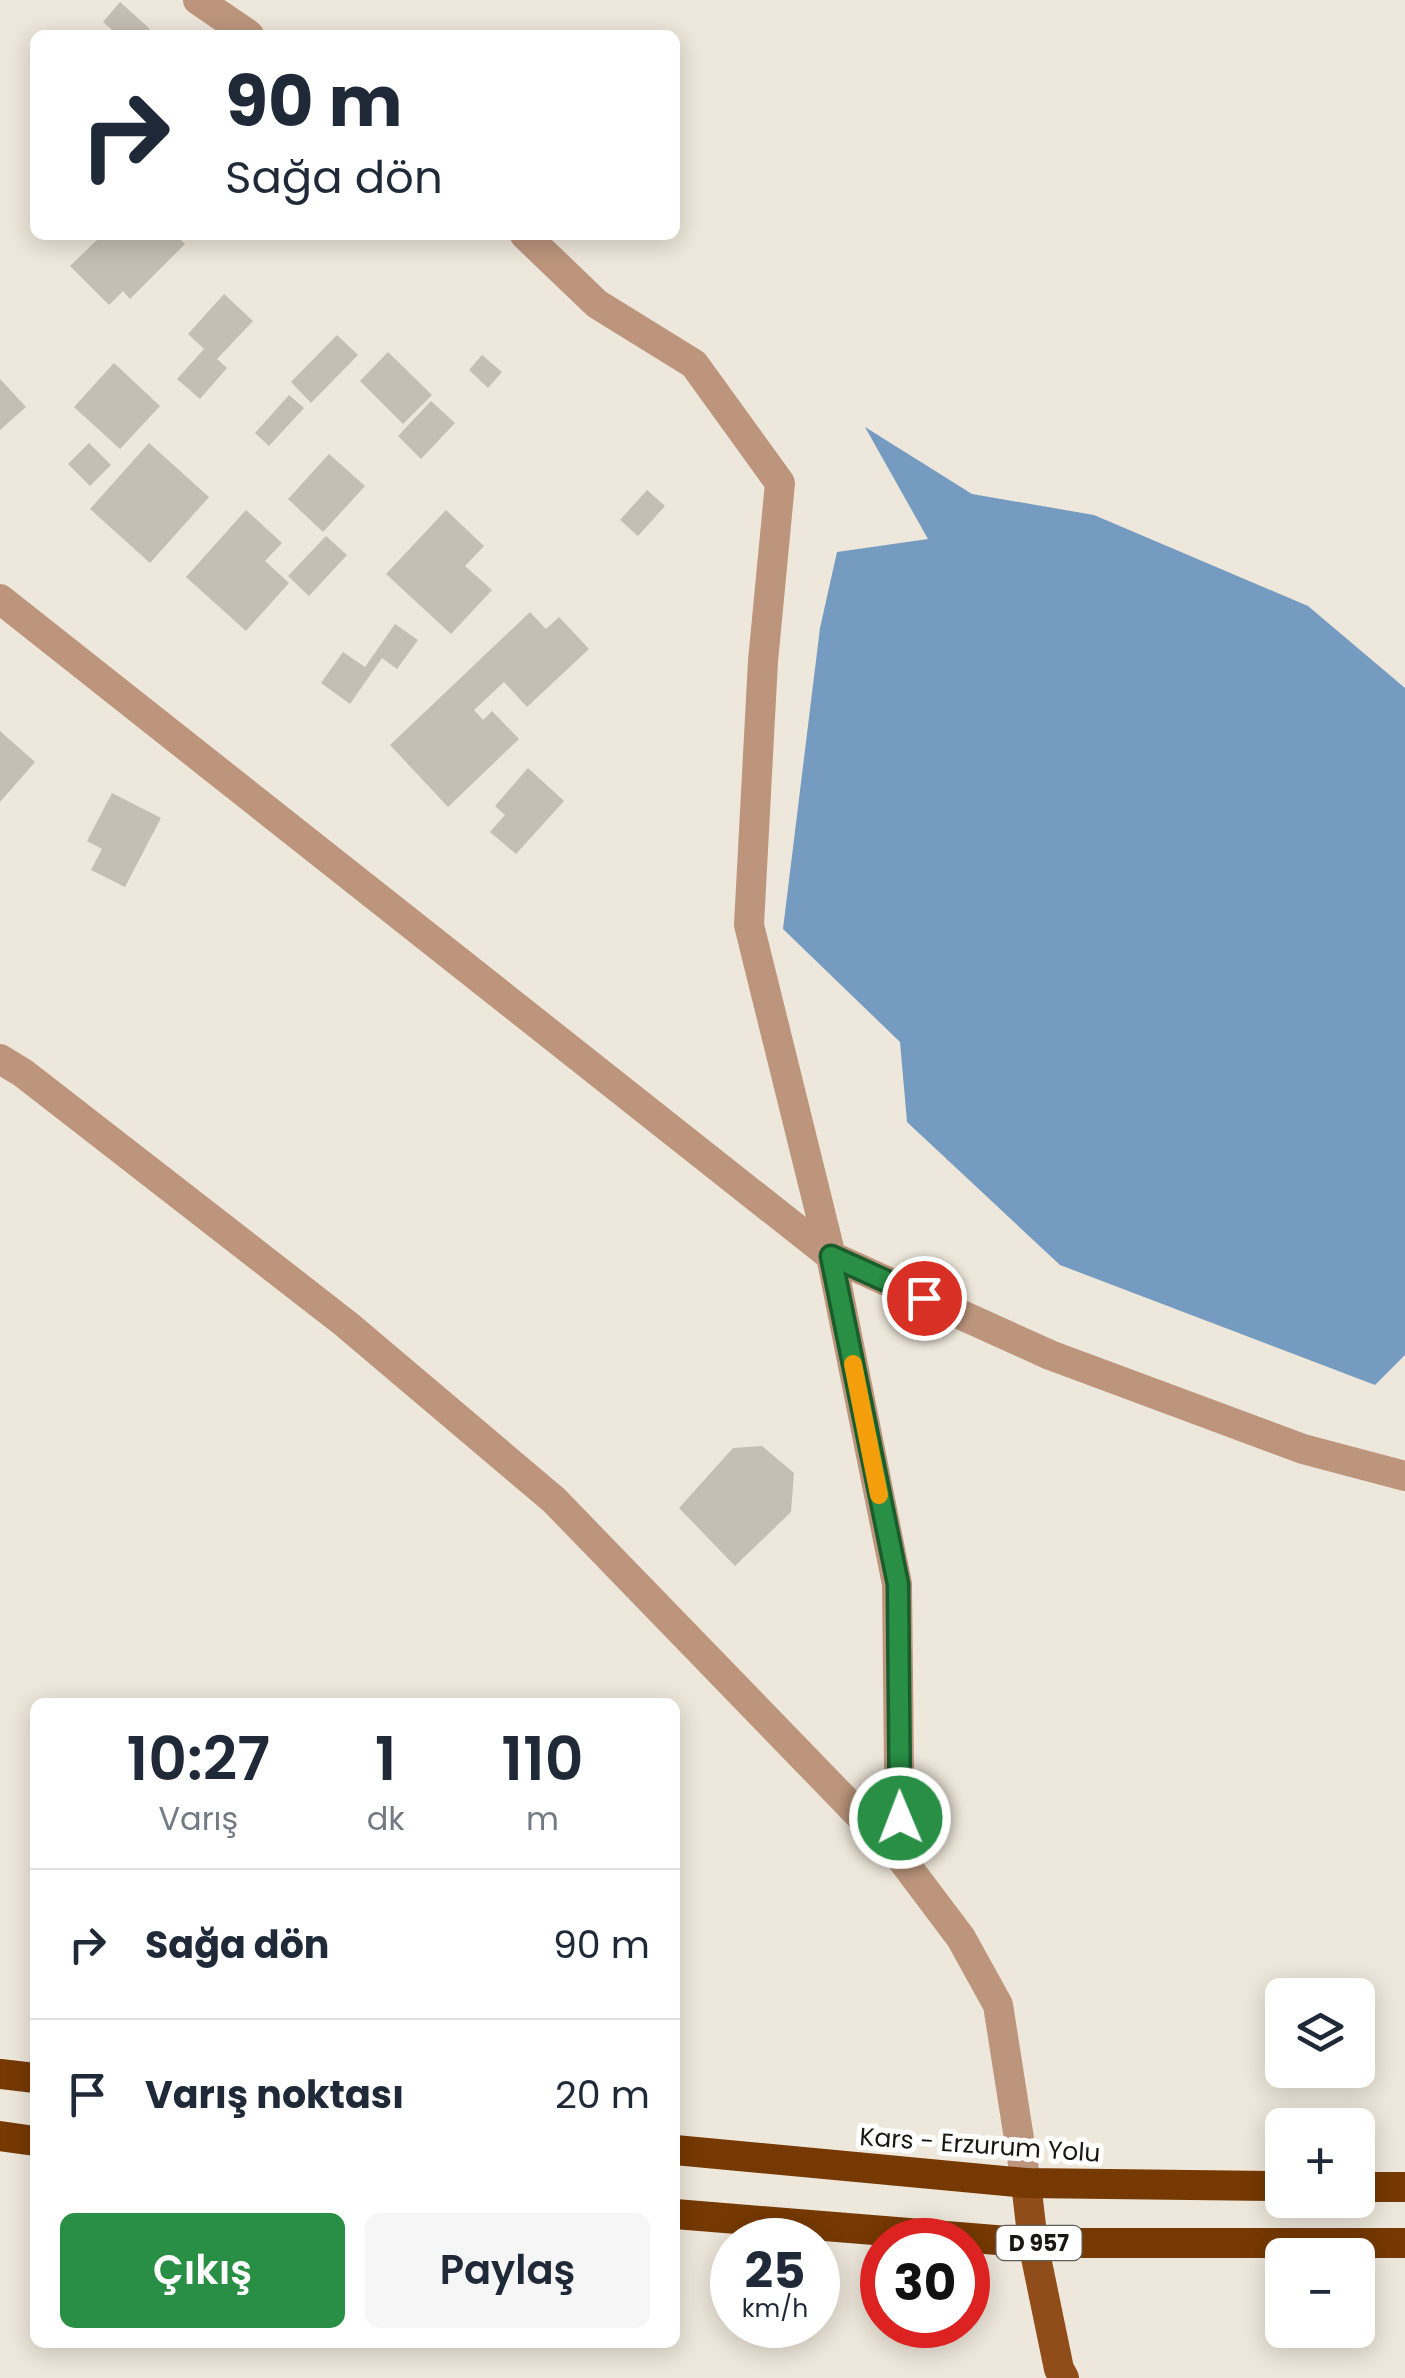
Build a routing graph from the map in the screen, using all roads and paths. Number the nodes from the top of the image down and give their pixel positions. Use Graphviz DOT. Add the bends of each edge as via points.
graph roads {
  1 [pos="198,0"];
  2 [pos="242,30"];
  3 [pos="529,240"];
  4 [pos="0,599"];
  5 [pos="0,1058"];
  6 [pos="831,1256"];
  7 [pos="1405,1476"];
  8 [pos="900,1857"];
  9 [pos="0,2074"];
  10 [pos="30,2077"];
  11 [pos="0,2136"];
  12 [pos="30,2140"];
  13 [pos="680,2150"];
  14 [pos="1026,2184"];
  15 [pos="1265,2186"];
  16 [pos="1375,2187"];
  17 [pos="1405,2187"];
  18 [pos="680,2214"];
  19 [pos="1033,2243"];
  20 [pos="1405,2243"];
  21 [pos="1064,2378"];
  1 -- 2 [label="street"];
  3 -- 6 [label="street" via="597,304 694,364 780,483 748,925"];
  4 -- 6 [label="street"];
  5 -- 8 [label="street" via="346,1324 554,1500"];
  6 -- 7 [label="street" via="1050,1355 1303,1448"];
  6 -- 8 [label="street" via="898,1584"];
  8 -- 14 [label="street" via="961,1938 998,2004"];
  9 -- 10 [label="highway"];
  11 -- 12 [label="highway"];
  13 -- 14 [label="highway, Kars - Erzurum Yolu"];
  14 -- 15 [label="highway, Kars - Erzurum Yolu"];
  14 -- 19 [label="main road"];
  16 -- 17 [label="highway"];
  18 -- 19 [label="highway, D 957"];
  19 -- 20 [label="highway, D 957"];
  19 -- 21 [label="main road"];
}
